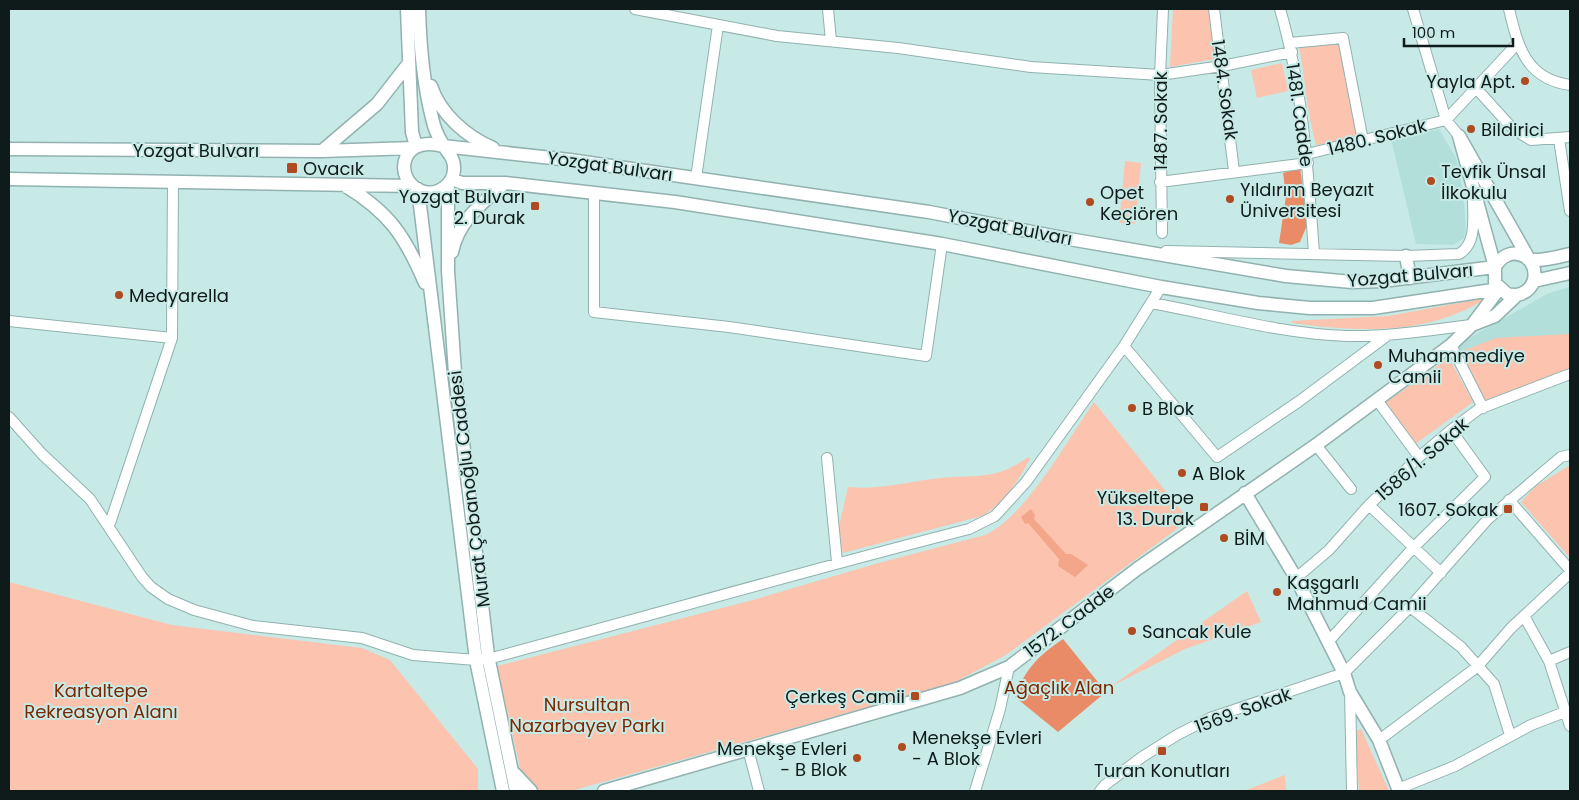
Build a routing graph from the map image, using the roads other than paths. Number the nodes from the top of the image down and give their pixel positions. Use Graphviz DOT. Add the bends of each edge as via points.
graph roads {
  1 [pos="407,9"];
  2 [pos="420,9"];
  3 [pos="635,9"];
  4 [pos="828,9"];
  5 [pos="1163,9"];
  6 [pos="1214,9"];
  7 [pos="1280,9"];
  8 [pos="1413,9"];
  9 [pos="1509,9"];
  10 [pos="718,25"];
  11 [pos="831,41"];
  12 [pos="1517,44"];
  13 [pos="1291,47"];
  14 [pos="421,57"];
  15 [pos="409,63"];
  16 [pos="1222,66"];
  17 [pos="1160,75"];
  18 [pos="1570,85"];
  19 [pos="1475,87"];
  20 [pos="1446,120"];
  21 [pos="1459,136"];
  22 [pos="1570,138"];
  23 [pos="1559,139"];
  24 [pos="1363,141"];
  25 [pos="443,146"];
  26 [pos="415,147"];
  27 [pos="9,149"];
  28 [pos="322,151"];
  29 [pos="502,152"];
  30 [pos="1307,159"];
  31 [pos="1234,171"];
  32 [pos="696,178"];
  33 [pos="9,179"];
  34 [pos="173,182"];
  35 [pos="450,182"];
  36 [pos="1160,182"];
  37 [pos="505,183"];
  38 [pos="342,184"];
  39 [pos="415,188"];
  40 [pos="594,193"];
  41 [pos="1474,193"];
  42 [pos="1570,211"];
  43 [pos="1162,233"];
  44 [pos="942,244"];
  45 [pos="1138,251"];
  46 [pos="1314,253"];
  47 [pos="1567,255"];
  48 [pos="1406,256"];
  49 [pos="1529,260"];
  50 [pos="1494,267"];
  51 [pos="448,272"];
  52 [pos="1569,273"];
  53 [pos="1410,278"];
  54 [pos="1534,280"];
  55 [pos="1161,287"];
  56 [pos="1499,289"];
  57 [pos="1517,295"];
  58 [pos="431,298"];
  59 [pos="1152,303"];
  60 [pos="9,321"];
  61 [pos="1472,325"];
  62 [pos="1388,336"];
  63 [pos="172,338"];
  64 [pos="1451,345"];
  65 [pos="1124,346"];
  66 [pos="1570,374"];
  67 [pos="1377,400"];
  68 [pos="1483,408"];
  69 [pos="9,417"];
  70 [pos="1451,430"];
  71 [pos="1316,445"];
  72 [pos="1419,457"];
  73 [pos="1567,457"];
  74 [pos="827,458"];
  75 [pos="1351,489"];
  76 [pos="1245,493"];
  77 [pos="1509,500"];
  78 [pos="1368,505"];
  79 [pos="109,526"];
  80 [pos="1414,548"];
  81 [pos="837,562"];
  82 [pos="1570,572"];
  83 [pos="1441,573"];
  84 [pos="1296,578"];
  85 [pos="1410,607"];
  86 [pos="1524,616"];
  87 [pos="1328,642"];
  88 [pos="1570,652"];
  89 [pos="482,660"];
  90 [pos="1548,661"];
  91 [pos="1009,667"];
  92 [pos="1477,667"];
  93 [pos="1344,673"];
  94 [pos="1350,692"];
  95 [pos="1565,712"];
  96 [pos="1570,726"];
  97 [pos="1510,735"];
  98 [pos="1379,740"];
  99 [pos="748,749"];
  100 [pos="511,767"];
  101 [pos="1399,790"];
  102 [pos="503,791"];
  103 [pos="516,791"];
  104 [pos="531,791"];
  105 [pos="604,791"];
  106 [pos="759,791"];
  107 [pos="975,791"];
  108 [pos="1100,791"];
  109 [pos="1352,791"];
  1 -- 15 [label="main road"];
  2 -- 14 [label="main road"];
  3 -- 10 [label="street"];
  4 -- 11 [label="street"];
  5 -- 17 [label="street, 1487. Sokak"];
  6 -- 16 [label="street, 1484. Sokak"];
  7 -- 13 [label="street, 1481. Cadde"];
  8 -- 20 [label="street"];
  9 -- 12 [label="street"];
  10 -- 11 [label="street" via="777,36"];
  10 -- 32 [label="street"];
  11 -- 17 [label="street" via="1031,67"];
  12 -- 18 [label="street" via="1540,76"];
  12 -- 19 [label="street"];
  13 -- 16 [label="street"];
  13 -- 24 [label="street" via="1343,38"];
  13 -- 30 [label="street, 1481. Cadde"];
  14 -- 25 [label="main road" via="432,116"];
  14 -- 29 [label="main road" via="432,90 451,118 467,133"];
  15 -- 26 [label="main road"];
  15 -- 28 [label="main road" via="377,104"];
  16 -- 17 [label="street"];
  16 -- 31 [label="street, 1484. Sokak"];
  17 -- 36 [label="street, 1487. Sokak"];
  19 -- 20 [label="street"];
  19 -- 23 [label="street" via="1514,128 1531,140"];
  20 -- 21 [label="street"];
  20 -- 24 [label="street, 1480. Sokak"];
  21 -- 41 [label="main road"];
  21 -- 49 [label="main road"];
  22 -- 23 [label="street"];
  23 -- 42 [label="street"];
  24 -- 30 [label="street, 1480. Sokak"];
  25 -- 26 [label="main road" via="429,142"];
  25 -- 29 [label="main road, Yozgat Bulvarı"];
  25 -- 35 [label="main road" via="454,162"];
  26 -- 28 [label="main road, Yozgat Bulvarı"];
  26 -- 39 [label="main road" via="404,168"];
  27 -- 28 [label="main road, Yozgat Bulvarı"];
  29 -- 32 [label="main road, Yozgat Bulvarı"];
  30 -- 31 [label="street, 1480. Sokak"];
  30 -- 46 [label="street, 1481. Cadde"];
  31 -- 36 [label="street, 1480. Sokak"];
  32 -- 45 [label="main road, Yozgat Bulvarı" via="929,212"];
  33 -- 34 [label="main road, Yozgat Bulvarı"];
  34 -- 38 [label="main road, Yozgat Bulvarı"];
  34 -- 63 [label="street"];
  35 -- 37 [label="main road, Yozgat Bulvarı"];
  35 -- 39 [label="main road" via="435,192"];
  35 -- 51 [label="main road, Murat Çobanoğlu Caddesi"];
  36 -- 43 [label="street, 1487. Sokak"];
  37 -- 40 [label="main road, Yozgat Bulvarı"];
  37 -- 51 [label="main road" via="474,210 461,227"];
  38 -- 39 [label="main road, Yozgat Bulvarı"];
  38 -- 58 [label="main road" via="365,197 405,239"];
  39 -- 58 [label="main road, Murat Çobanoğlu Caddesi"];
  40 -- 44 [label="main road, Yozgat Bulvarı" via="675,202"];
  40 -- 44 [label="street" via="594,312 729,326 926,356"];
  41 -- 48 [label="street" via="1473,231 1464,251 1448,255"];
  41 -- 50 [label="main road"];
  44 -- 55 [label="main road, Yozgat Bulvarı"];
  45 -- 46 [label="street"];
  45 -- 53 [label="main road, Yozgat Bulvarı" via="1286,276 1352,282"];
  46 -- 48 [label="street"];
  47 -- 49 [label="main road, Yozgat Bulvarı"];
  47 -- 52 [label="main road" via="1559,262 1561,269"];
  48 -- 53 [label="main road"];
  49 -- 50 [label="main road, Yozgat Bulvarı" via="1510,254 1503,256"];
  49 -- 54 [label="main road" via="1534,269"];
  50 -- 53 [label="main road, Yozgat Bulvarı"];
  50 -- 56 [label="main road" via="1494,280"];
  51 -- 89 [label="main road, Murat Çobanoğlu Caddesi"];
  52 -- 54 [label="main road"];
  54 -- 57 [label="main road" via="1527,291"];
  55 -- 56 [label="main road, Yozgat Bulvarı" via="1258,303 1347,309 1421,302"];
  55 -- 59 [label="street"];
  56 -- 57 [label="main road, Yozgat Bulvarı"];
  56 -- 61 [label="main road"];
  57 -- 61 [label="main road" via="1495,316"];
  58 -- 89 [label="main road, Murat Çobanoğlu Caddesi"];
  59 -- 62 [label="street" via="1296,331"];
  59 -- 65 [label="street"];
  60 -- 63 [label="street"];
  61 -- 62 [label="street"];
  61 -- 64 [label="main road, 1572. Cadde"];
  62 -- 65 [label="street" via="1217,457"];
  63 -- 79 [label="street"];
  64 -- 67 [label="main road, 1572. Cadde"];
  64 -- 68 [label="street"];
  65 -- 81 [label="street" via="1026,482 995,516 969,529"];
  66 -- 68 [label="street, 1586/1. Sokak"];
  67 -- 71 [label="main road, 1572. Cadde"];
  67 -- 72 [label="street"];
  68 -- 70 [label="street, 1586/1. Sokak"];
  69 -- 79 [label="street" via="42,454 90,499"];
  70 -- 72 [label="street, 1586/1. Sokak"];
  70 -- 80 [label="street" via="1485,477"];
  71 -- 75 [label="street"];
  71 -- 76 [label="main road, 1572. Cadde"];
  72 -- 78 [label="street, 1586/1. Sokak"];
  73 -- 77 [label="street"];
  74 -- 81 [label="street"];
  76 -- 84 [label="main road"];
  76 -- 91 [label="main road, 1572. Cadde"];
  77 -- 82 [label="street"];
  77 -- 83 [label="street"];
  78 -- 80 [label="street"];
  78 -- 84 [label="street, 1586/1. Sokak" via="1329,550"];
  79 -- 89 [label="street" via="151,587 168,599 194,610 266,628 362,638 405,653"];
  80 -- 83 [label="street"];
  80 -- 87 [label="street"];
  81 -- 89 [label="street"];
  82 -- 86 [label="street"];
  83 -- 85 [label="street"];
  84 -- 87 [label="main road"];
  85 -- 92 [label="street" via="1462,647"];
  85 -- 93 [label="street"];
  86 -- 90 [label="street"];
  86 -- 92 [label="street"];
  87 -- 93 [label="main road"];
  88 -- 90 [label="street"];
  89 -- 100 [label="main road, Murat Çobanoğlu Caddesi"];
  89 -- 102 [label="main road, Murat Çobanoğlu Caddesi"];
  90 -- 95 [label="street"];
  91 -- 99 [label="main road, 1572. Cadde" via="960,688"];
  91 -- 107 [label="street"];
  92 -- 97 [label="street" via="1494,684"];
  92 -- 98 [label="street"];
  93 -- 94 [label="main road"];
  93 -- 108 [label="street, 1569. Sokak" via="1210,718 1142,757"];
  94 -- 98 [label="main road"];
  94 -- 109 [label="street"];
  95 -- 96 [label="street"];
  95 -- 97 [label="street"];
  97 -- 101 [label="street" via="1455,766"];
  98 -- 101 [label="main road"];
  99 -- 105 [label="main road, 1572. Cadde"];
  99 -- 106 [label="street"];
  100 -- 103 [label="main road, Murat Çobanoğlu Caddesi"];
  100 -- 104 [label="main road" via="526,789"];
}
